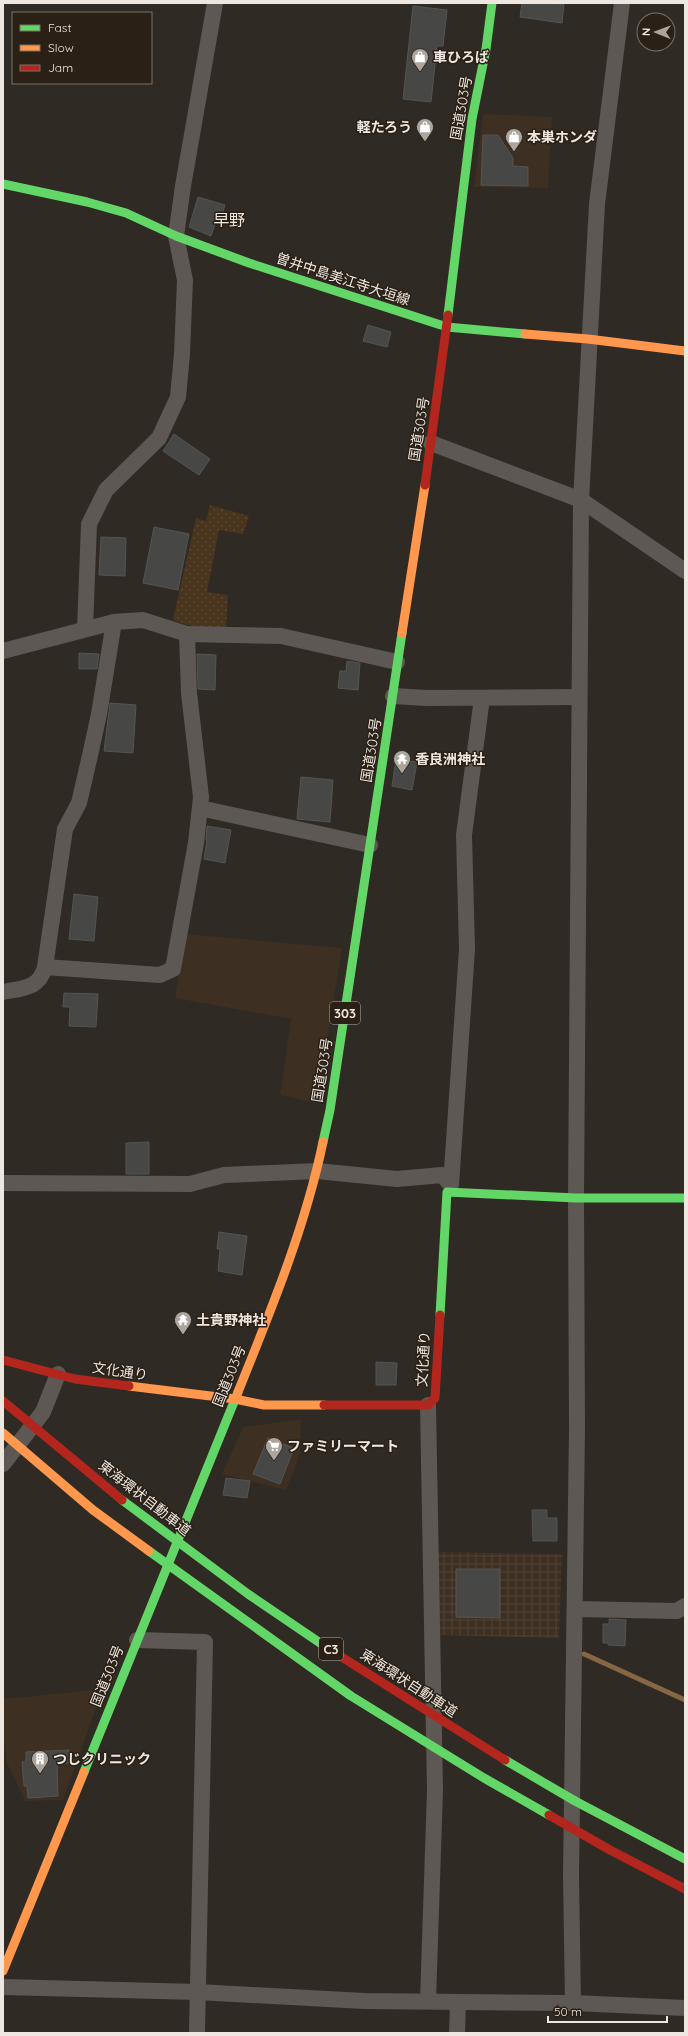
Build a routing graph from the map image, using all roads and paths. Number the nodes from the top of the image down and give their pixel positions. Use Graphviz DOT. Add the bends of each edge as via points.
graph roads {
  1 [pos="215,3"];
  2 [pos="492,3"];
  3 [pos="622,3"];
  4 [pos="3,184"];
  5 [pos="176,236"];
  6 [pos="447,327"];
  7 [pos="588,339"];
  8 [pos="685,351"];
  9 [pos="431,443"];
  10 [pos="581,500"];
  11 [pos="685,571"];
  12 [pos="114,622"];
  13 [pos="85,629"];
  14 [pos="187,634"];
  15 [pos="3,650"];
  16 [pos="397,662"];
  17 [pos="393,696"];
  18 [pos="578,697"];
  19 [pos="482,698"];
  20 [pos="200,808"];
  21 [pos="370,845"];
  22 [pos="45,967"];
  23 [pos="3,992"];
  24 [pos="317,1170"];
  25 [pos="3,1183"];
  26 [pos="576,1198"];
  27 [pos="685,1198"];
  28 [pos="3,1360"];
  29 [pos="58,1374"];
  30 [pos="235,1399"];
  31 [pos="3,1401"];
  32 [pos="428,1405"];
  33 [pos="3,1433"];
  34 [pos="3,1464"];
  35 [pos="685,1606"];
  36 [pos="575,1609"];
  37 [pos="137,1640"];
  38 [pos="685,1859"];
  39 [pos="685,1889"];
  40 [pos="3,1971"];
  41 [pos="3,1987"];
  42 [pos="198,1992"];
  43 [pos="428,2001"];
  44 [pos="458,2003"];
  45 [pos="573,2003"];
  46 [pos="685,2008"];
  47 [pos="197,2033"];
  48 [pos="458,2033"];
  1 -- 5 [label="street"];
  2 -- 6 [label="main road, 国道303号 / 303" via="472,119"];
  3 -- 7 [label="street" via="597,204"];
  4 -- 5 [label="main road, 曽井中島美江寺大垣線" via="126,213"];
  5 -- 6 [label="main road, 曽井中島美江寺大垣線" via="249,263"];
  5 -- 13 [label="street" via="185,280 178,397 159,438 106,490 89,524"];
  6 -- 7 [label="main road, 曽井中島美江寺大垣線"];
  6 -- 9 [label="main road, 国道303号 / 303"];
  7 -- 8 [label="main road, 曽井中島美江寺大垣線"];
  7 -- 10 [label="street"];
  9 -- 10 [label="street"];
  9 -- 16 [label="main road, 国道303号 / 303"];
  10 -- 11 [label="street"];
  10 -- 18 [label="street"];
  12 -- 13 [label="street"];
  12 -- 14 [label="street" via="143,620"];
  12 -- 22 [label="street" via="99,714 79,803 65,829"];
  13 -- 15 [label="street"];
  14 -- 16 [label="street" via="280,636"];
  14 -- 20 [label="street" via="189,693 201,797"];
  16 -- 17 [label="main road, 国道303号 / 303"];
  17 -- 19 [label="street"];
  17 -- 21 [label="main road, 国道303号 / 303"];
  18 -- 19 [label="street"];
  18 -- 26 [label="street"];
  19 -- 24 [label="street" via="464,836 467,949 451,1185 442,1175 397,1179"];
  20 -- 21 [label="street"];
  20 -- 22 [label="street" via="173,970 160,975"];
  21 -- 24 [label="main road, 国道303号 / 303" via="330,1110"];
  22 -- 23 [label="street" via="42,978 29,987"];
  24 -- 25 [label="street" via="224,1175 190,1184"];
  24 -- 30 [label="main road, 国道303号 / 303" via="277,1295"];
  26 -- 27 [label="main road, 文化通り"];
  26 -- 32 [label="main road, 文化通り" via="447,1192 435,1398"];
  26 -- 36 [label="street"];
  28 -- 29 [label="main road, 文化通り"];
  29 -- 30 [label="main road, 文化通り" via="115,1385"];
  29 -- 34 [label="street" via="43,1412"];
  30 -- 32 [label="main road, 文化通り" via="264,1405"];
  30 -- 37 [label="main road, 国道303号 / 303"];
  31 -- 38 [label="main road, 東海環状自動車道 / C3" via="138,1513 265,1605 392,1690 512,1765"];
  32 -- 43 [label="street" via="435,1790"];
  33 -- 39 [label="main road, C3" via="93,1510 222,1606 351,1696 484,1778 610,1850"];
  35 -- 36 [label="street" via="677,1611"];
  36 -- 45 [label="street" via="571,1876"];
  37 -- 40 [label="main road, 国道303号 / 303"];
  37 -- 42 [label="street" via="205,1642"];
  41 -- 42 [label="street"];
  42 -- 43 [label="street" via="364,2001"];
  42 -- 47 [label="street"];
  43 -- 44 [label="street"];
  44 -- 45 [label="street"];
  44 -- 48 [label="street"];
  45 -- 46 [label="street"];
}
